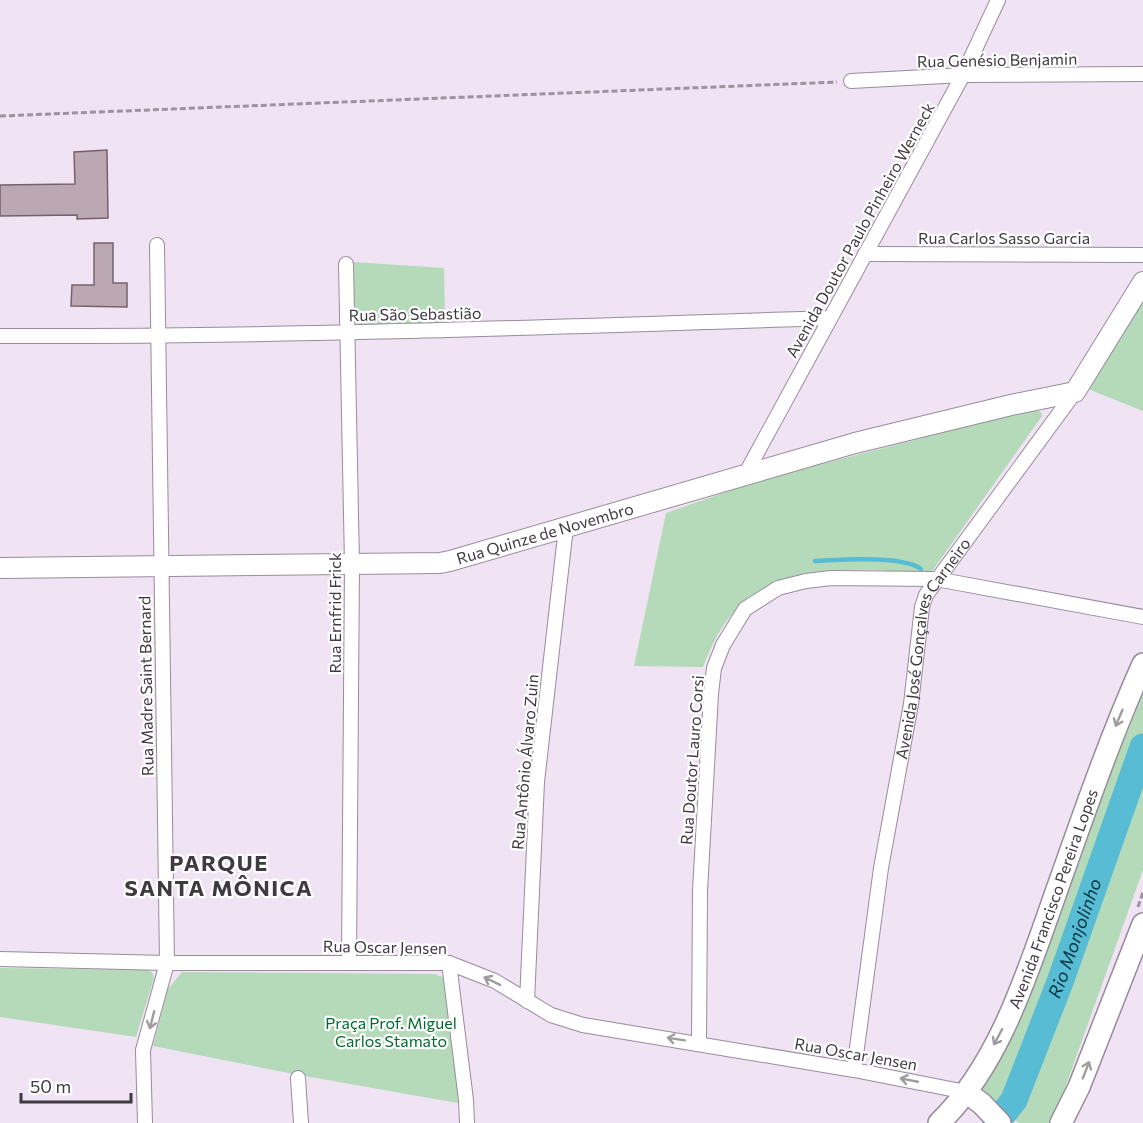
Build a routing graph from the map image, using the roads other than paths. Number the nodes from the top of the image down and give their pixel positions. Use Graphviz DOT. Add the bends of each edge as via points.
graph roads {
  1 [pos="998,0"];
  2 [pos="1143,74"];
  3 [pos="963,75"];
  4 [pos="851,81"];
  5 [pos="157,245"];
  6 [pos="865,254"];
  7 [pos="1143,255"];
  8 [pos="346,264"];
  9 [pos="1143,282"];
  10 [pos="830,318"];
  11 [pos="349,332"];
  12 [pos="0,336"];
  13 [pos="158,337"];
  14 [pos="1075,392"];
  15 [pos="746,473"];
  16 [pos="566,527"];
  17 [pos="352,564"];
  18 [pos="161,567"];
  19 [pos="0,568"];
  20 [pos="936,579"];
  21 [pos="1143,617"];
  22 [pos="1143,664"];
  23 [pos="1143,924"];
  24 [pos="0,959"];
  25 [pos="349,962"];
  26 [pos="168,963"];
  27 [pos="449,963"];
  28 [pos="527,1000"];
  29 [pos="699,1042"];
  30 [pos="854,1070"];
  31 [pos="298,1078"];
  32 [pos="966,1092"];
  33 [pos="994,1117"];
  34 [pos="942,1121"];
  35 [pos="146,1123"];
  36 [pos="301,1123"];
  37 [pos="466,1123"];
  38 [pos="1061,1123"];
  1 -- 3 [label="street, Avenida Doutor Paulo Pinheiro Werneck"];
  2 -- 3 [label="street, Rua Genésio Benjamin"];
  3 -- 4 [label="street, Rua Genésio Benjamin"];
  3 -- 6 [label="street, Avenida Doutor Paulo Pinheiro Werneck"];
  5 -- 13 [label="street, Rua Madre Saint Bernard"];
  6 -- 7 [label="street, Rua Carlos Sasso Garcia"];
  6 -- 10 [label="street, Avenida Doutor Paulo Pinheiro Werneck"];
  8 -- 11 [label="street, Rua Ernfrid Frick"];
  9 -- 14 [label="main road, Avenida José Gonçalves Carneiro"];
  10 -- 11 [label="street, Rua São Sebastião"];
  10 -- 15 [label="street, Avenida Doutor Paulo Pinheiro Werneck"];
  11 -- 13 [label="street, Rua São Sebastião"];
  11 -- 17 [label="street, Rua Ernfrid Frick"];
  12 -- 13 [label="street, Rua São Sebastião"];
  13 -- 18 [label="street, Rua Madre Saint Bernard"];
  14 -- 15 [label="main road, Rua Quinze de Novembro" via="855,443"];
  14 -- 20 [label="street, Avenida José Gonçalves Carneiro"];
  15 -- 16 [label="main road, Rua Quinze de Novembro"];
  16 -- 17 [label="main road, Rua Quinze de Novembro" via="440,563"];
  16 -- 28 [label="street, Rua Antônio Álvaro Zuin" via="537,782"];
  17 -- 18 [label="main road, Rua Quinze de Novembro"];
  17 -- 25 [label="street, Rua Ernfrid Frick"];
  18 -- 19 [label="main road, Rua Quinze de Novembro"];
  18 -- 26 [label="street, Rua Madre Saint Bernard"];
  20 -- 21 [label="street, Rua Doutor Lauro Corsi"];
  20 -- 29 [label="street, Rua Doutor Lauro Corsi" via="831,578 778,588 746,609 723,645 714,668 711,693 700,891"];
  20 -- 30 [label="street, Avenida José Gonçalves Carneiro" via="922,607 911,704 881,868"];
  22 -- 32 [label="main road, Avenida Francisco Pereira Lopes, one-way" via="1116,725 1024,982"];
  38 -- 23 [label="main road, one-way"];
  24 -- 26 [label="street, Rua Oscar Jensen"];
  25 -- 26 [label="street, Rua Oscar Jensen"];
  25 -- 27 [label="street, Rua Oscar Jensen"];
  26 -- 35 [label="street, Rua Madre Saint Bernard, one-way" via="143,1050"];
  28 -- 27 [label="street, Rua Oscar Jensen, one-way" via="495,981"];
  27 -- 37 [label="street"];
  29 -- 28 [label="street, Rua Oscar Jensen, one-way" via="583,1025 551,1015"];
  29 -- 30 [label="street, Rua Oscar Jensen"];
  32 -- 30 [label="street, Rua Oscar Jensen, one-way"];
  31 -- 36 [label="street"];
  32 -- 33 [label="main road"];
  32 -- 34 [label="main road, Avenida Francisco Pereira Lopes"];
  33 -- 34 [label="main road" via="958,1114"];
}
